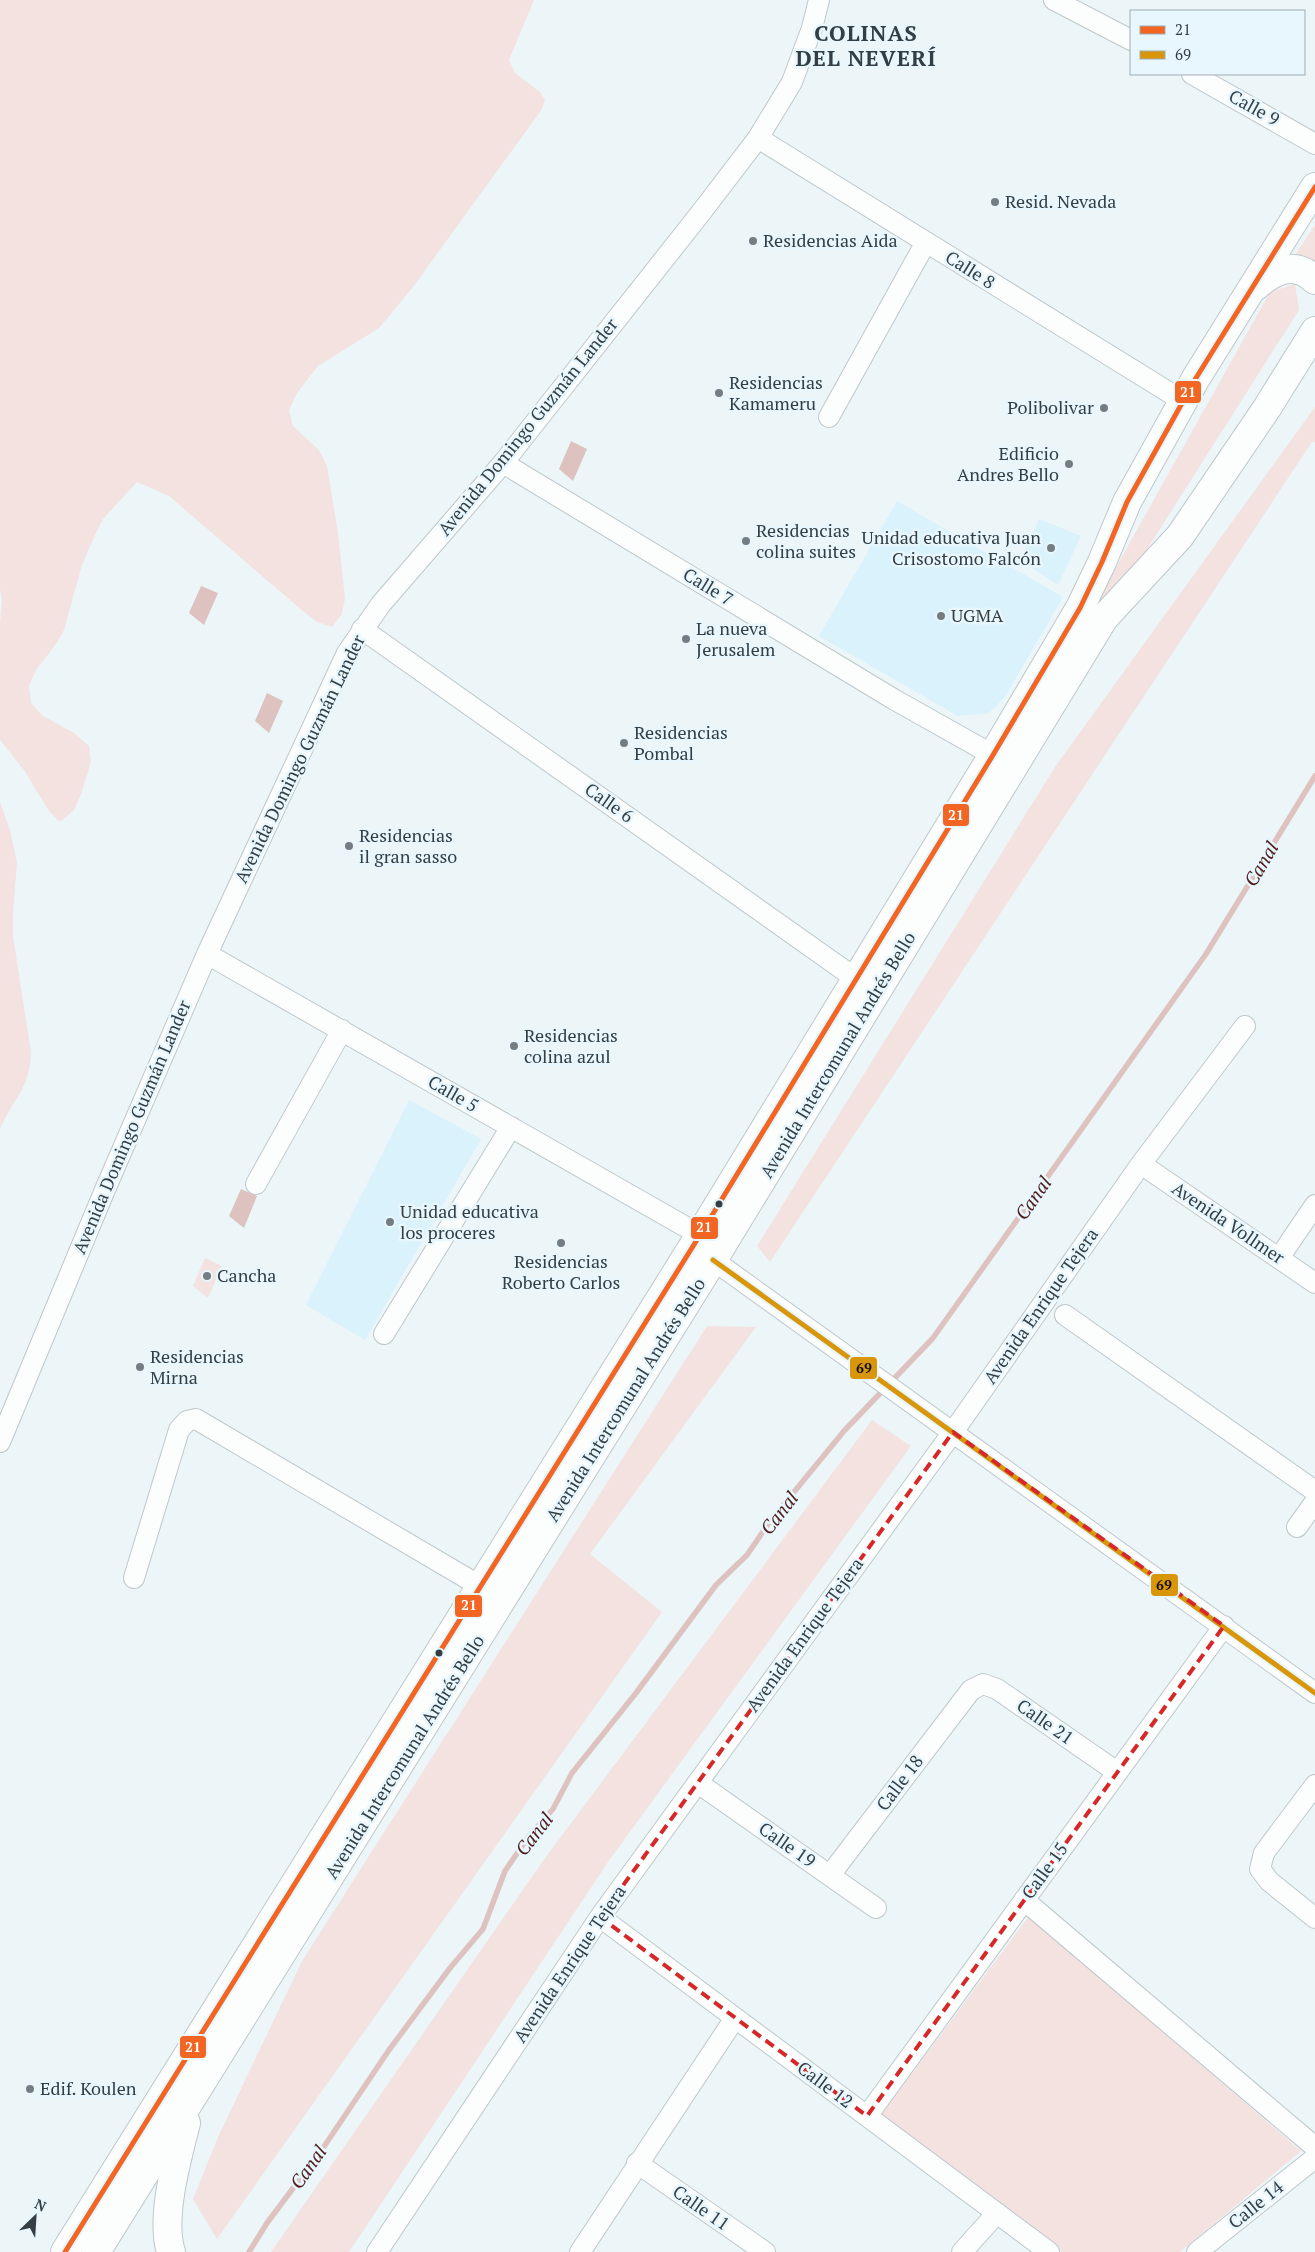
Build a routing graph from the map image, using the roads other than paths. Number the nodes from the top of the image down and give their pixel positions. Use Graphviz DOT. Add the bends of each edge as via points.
graph roads {
  1 [pos="819,0"];
  2 [pos="1054,0"];
  3 [pos="1130,39"];
  4 [pos="1194,75"];
  5 [pos="758,138"];
  6 [pos="1315,144"];
  7 [pos="1315,187"];
  8 [pos="926,242"];
  9 [pos="1315,280"];
  10 [pos="1251,291"];
  11 [pos="1315,331"];
  12 [pos="1315,359"];
  13 [pos="1183,401"];
  14 [pos="1267,408"];
  15 [pos="829,417"];
  16 [pos="503,463"];
  17 [pos="362,629"];
  18 [pos="993,755"];
  19 [pos="207,954"];
  20 [pos="855,978"];
  21 [pos="1244,1026"];
  22 [pos="342,1030"];
  23 [pos="511,1127"];
  24 [pos="1141,1164"];
  25 [pos="256,1184"];
  26 [pos="1315,1206"];
  27 [pos="700,1235"];
  28 [pos="1279,1258"];
  29 [pos="713,1260"];
  30 [pos="1315,1283"];
  31 [pos="1065,1315"];
  32 [pos="384,1334"];
  33 [pos="953,1432"];
  34 [pos="0,1442"];
  35 [pos="1315,1491"];
  36 [pos="1315,1502"];
  37 [pos="1297,1527"];
  38 [pos="134,1578"];
  39 [pos="480,1586"];
  40 [pos="1224,1626"];
  41 [pos="971,1690"];
  42 [pos="1315,1692"];
  43 [pos="1117,1772"];
  44 [pos="698,1783"];
  45 [pos="1315,1785"];
  46 [pos="830,1875"];
  47 [pos="1024,1900"];
  48 [pos="876,1908"];
  49 [pos="600,1917"];
  50 [pos="1315,1918"];
  51 [pos="735,2018"];
  52 [pos="192,2099"];
  53 [pos="867,2116"];
  54 [pos="1315,2147"];
  55 [pos="1315,2158"];
  56 [pos="637,2164"];
  57 [pos="997,2213"];
  58 [pos="65,2252"];
  59 [pos="96,2252"];
  60 [pos="171,2252"];
  61 [pos="377,2252"];
  62 [pos="580,2252"];
  63 [pos="765,2252"];
  64 [pos="962,2252"];
  65 [pos="1049,2252"];
  66 [pos="1197,2252"];
  1 -- 5 [label="street, Avenida Domingo Guzmán Lander" via="792,82"];
  2 -- 3 [label="street"];
  4 -- 6 [label="street, Calle 9"];
  5 -- 8 [label="street, Calle 8"];
  5 -- 16 [label="street, Avenida Domingo Guzmán Lander"];
  7 -- 10 [label="main road, Avenida Intercomunal Andrés Bello"];
  8 -- 13 [label="street, Calle 8"];
  8 -- 15 [label="street"];
  9 -- 10 [label="main road" via="1305,273 1285,268 1274,272"];
  10 -- 13 [label="main road, Avenida Intercomunal Andrés Bello"];
  11 -- 14 [label="main road, Avenida Intercomunal Andrés Bello"];
  12 -- 14 [label="main road" via="1291,392"];
  13 -- 18 [label="main road, Avenida Intercomunal Andrés Bello" via="1127,502 1080,608"];
  14 -- 29 [label="main road, Avenida Intercomunal Andrés Bello" via="1180,536 1104,618"];
  16 -- 17 [label="street, Avenida Domingo Guzmán Lander"];
  16 -- 18 [label="street, Calle 7" via="895,700"];
  17 -- 19 [label="street, Avenida Domingo Guzmán Lander" via="347,653"];
  17 -- 20 [label="street, Calle 6"];
  18 -- 20 [label="main road, Avenida Intercomunal Andrés Bello"];
  19 -- 22 [label="street, Calle 5"];
  19 -- 34 [label="street, Avenida Domingo Guzmán Lander"];
  20 -- 27 [label="main road, Avenida Intercomunal Andrés Bello"];
  21 -- 24 [label="street, Avenida Enrique Tejera"];
  22 -- 23 [label="street, Calle 5"];
  22 -- 25 [label="street"];
  23 -- 27 [label="street, Calle 5"];
  23 -- 32 [label="street"];
  24 -- 28 [label="street, Avenida Vollmer"];
  24 -- 33 [label="street, Avenida Enrique Tejera"];
  26 -- 28 [label="street"];
  27 -- 39 [label="main road, Avenida Intercomunal Andrés Bello"];
  28 -- 30 [label="street, Avenida Vollmer"];
  29 -- 33 [label="street"];
  29 -- 52 [label="main road, Avenida Intercomunal Andrés Bello"];
  31 -- 35 [label="street"];
  33 -- 40 [label="street"];
  33 -- 44 [label="street, Avenida Enrique Tejera"];
  36 -- 37 [label="street"];
  38 -- 39 [label="street" via="179,1430 187,1421 196,1418"];
  39 -- 58 [label="main road, Avenida Intercomunal Andrés Bello"];
  40 -- 42 [label="street"];
  40 -- 43 [label="street, Calle 15"];
  41 -- 43 [label="street, Calle 21" via="983,1684 997,1689"];
  41 -- 46 [label="street, Calle 18"];
  43 -- 47 [label="street, Calle 15"];
  44 -- 46 [label="street, Calle 19"];
  44 -- 49 [label="street, Avenida Enrique Tejera"];
  45 -- 50 [label="street" via="1264,1854 1260,1869 1269,1882"];
  46 -- 48 [label="street, Calle 19"];
  47 -- 53 [label="street, Calle 15"];
  47 -- 54 [label="street"];
  49 -- 51 [label="street, Calle 12"];
  49 -- 61 [label="street, Avenida Enrique Tejera"];
  51 -- 53 [label="street, Calle 12"];
  51 -- 56 [label="street"];
  52 -- 59 [label="main road, Avenida Intercomunal Andrés Bello"];
  52 -- 60 [label="main road" via="177,2159 167,2221"];
  53 -- 57 [label="street, Calle 12"];
  55 -- 66 [label="street, Calle 14"];
  56 -- 62 [label="street"];
  56 -- 63 [label="street, Calle 11"];
  57 -- 64 [label="street"];
  57 -- 65 [label="street, Calle 12"];
}
